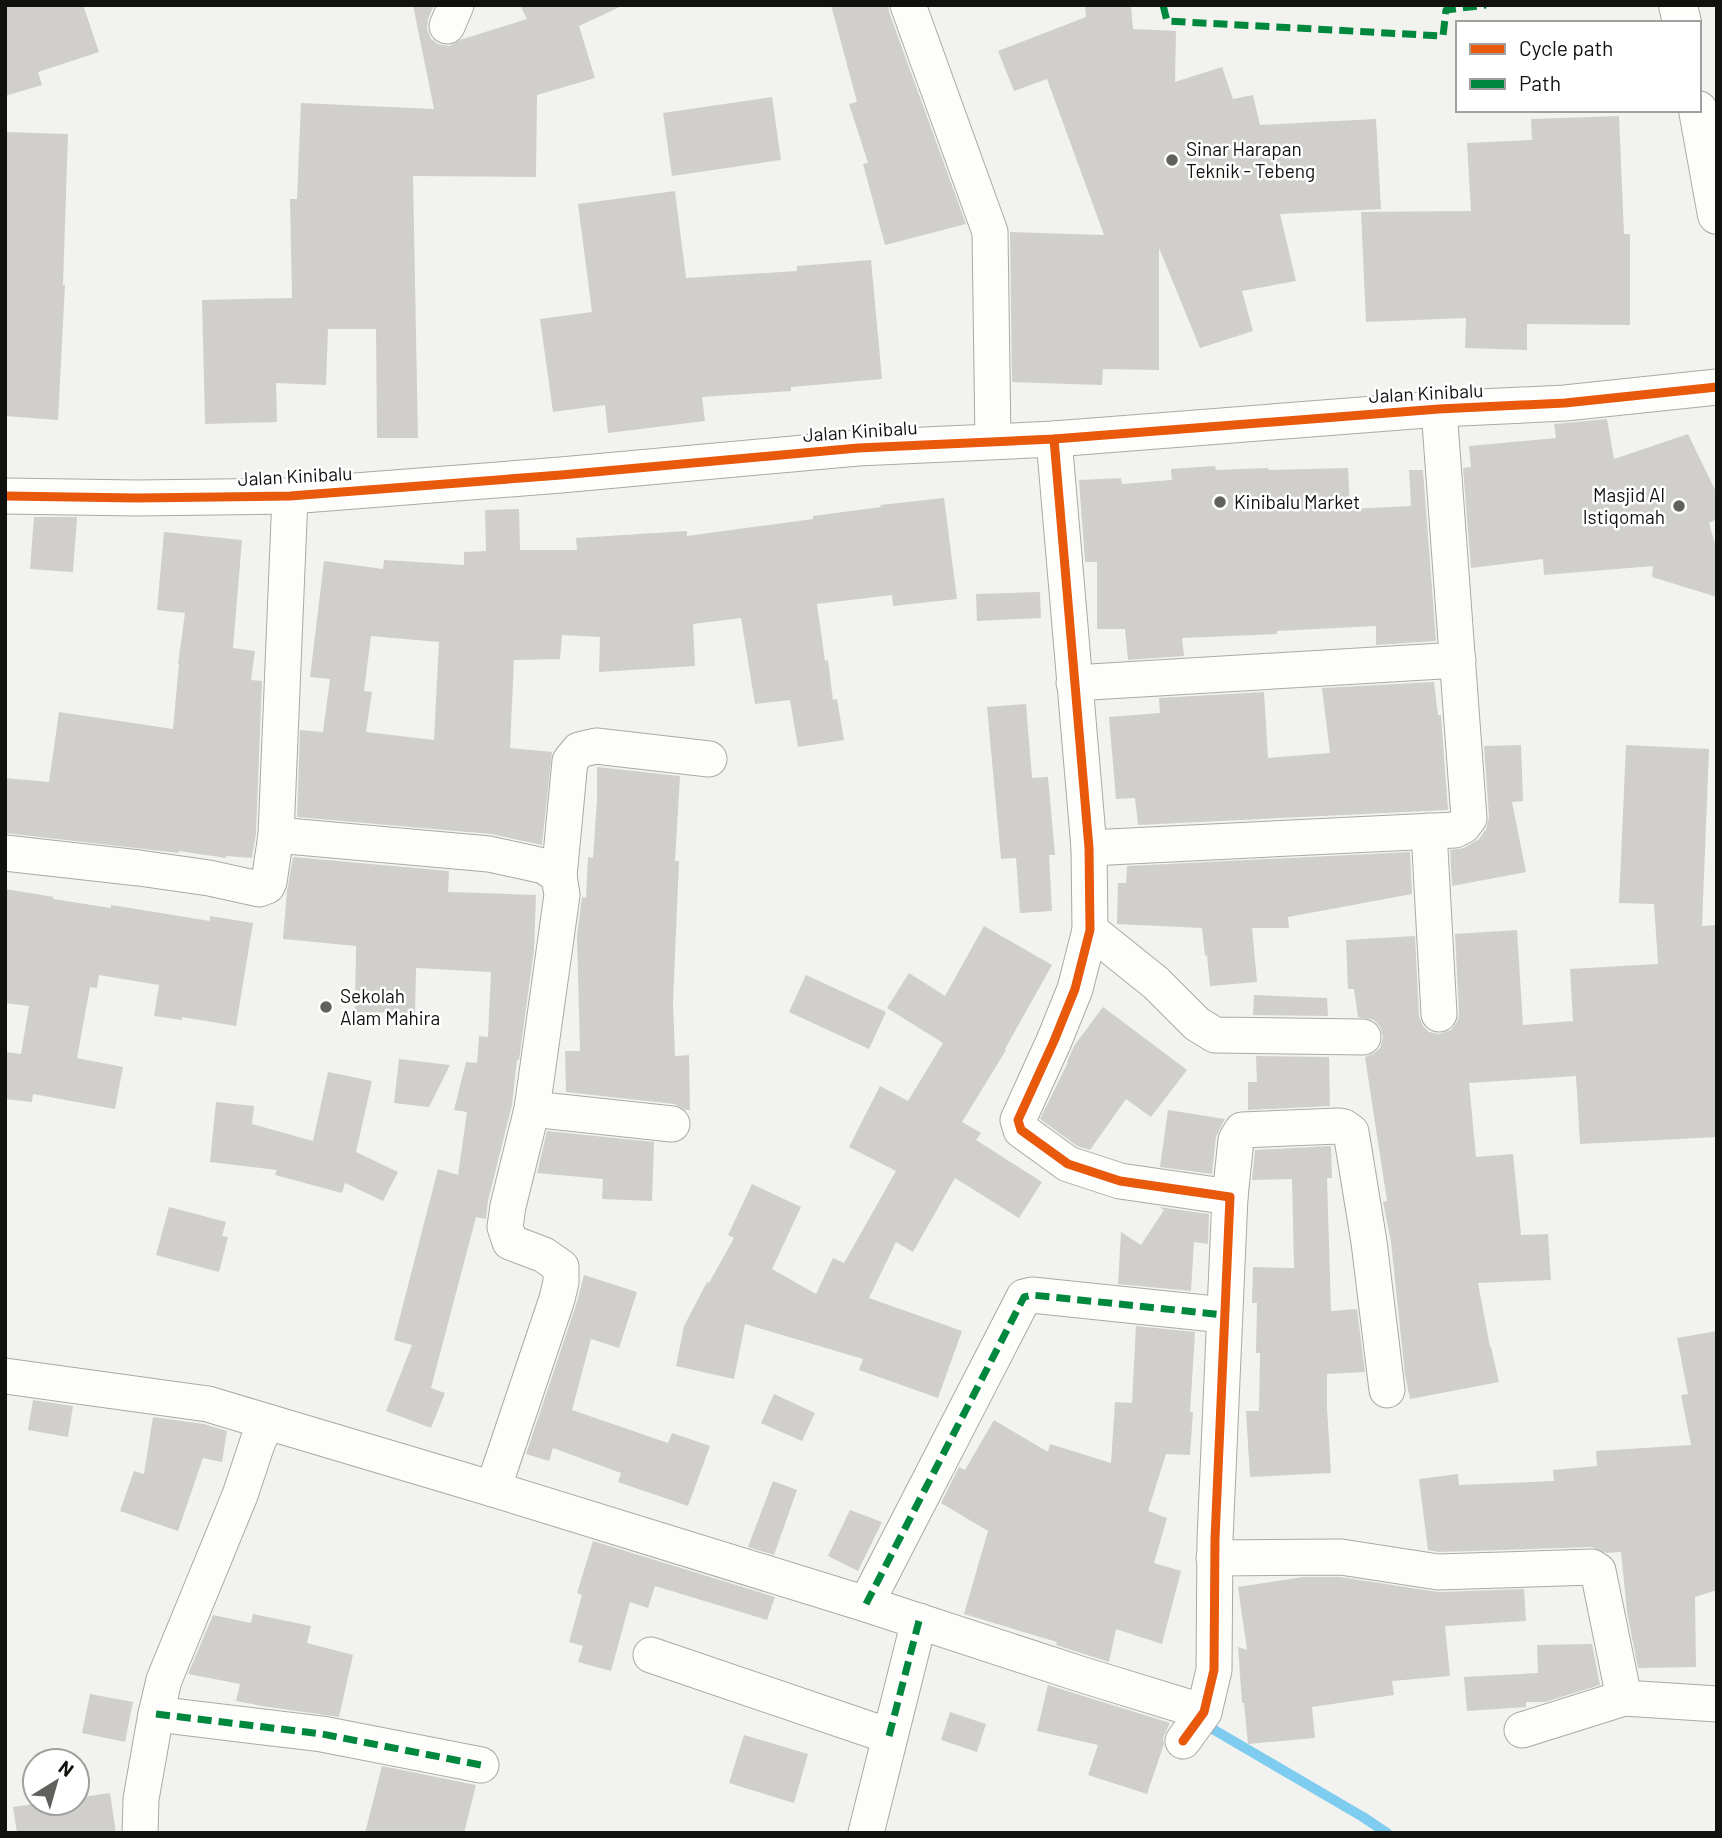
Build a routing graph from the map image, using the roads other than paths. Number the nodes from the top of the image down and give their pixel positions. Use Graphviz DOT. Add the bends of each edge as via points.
graph roads {
  1 [pos="908,5"];
  2 [pos="1698,112"];
  3 [pos="1717,215"];
  4 [pos="1717,387"];
  5 [pos="1439,409"];
  6 [pos="1054,439"];
  7 [pos="993,441"];
  8 [pos="5,496"];
  9 [pos="289,496"];
  10 [pos="1458,660"];
  11 [pos="1074,683"];
  12 [pos="709,759"];
  13 [pos="1429,831"];
  14 [pos="276,835"];
  15 [pos="1089,848"];
  16 [pos="5,853"];
  17 [pos="559,876"];
  18 [pos="1090,930"];
  19 [pos="1439,1014"];
  20 [pos="1363,1037"];
  21 [pos="532,1109"];
  22 [pos="672,1124"];
  23 [pos="1230,1197"];
  24 [pos="1224,1315"];
  25 [pos="5,1376"];
  26 [pos="1387,1390"];
  27 [pos="264,1430"];
  28 [pos="493,1489"];
  29 [pos="1214,1558"];
  30 [pos="866,1604"];
  31 [pos="916,1630"];
  32 [pos="651,1655"];
  33 [pos="1624,1698"];
  34 [pos="1717,1704"];
  35 [pos="156,1714"];
  36 [pos="1522,1730"];
  37 [pos="890,1736"];
  38 [pos="481,1765"];
  39 [pos="140,1833"];
  40 [pos="866,1833"];
  1 -- 7 [label="street" via="990,232"];
  2 -- 3 [label="main road"];
  4 -- 5 [label="street, Jalan Kinibalu" via="1565,403"];
  5 -- 6 [label="street, Jalan Kinibalu"];
  5 -- 10 [label="street"];
  6 -- 7 [label="street, Jalan Kinibalu"];
  6 -- 11 [label="street"];
  7 -- 9 [label="street, Jalan Kinibalu" via="858,448"];
  8 -- 9 [label="street, Jalan Kinibalu"];
  9 -- 14 [label="street"];
  10 -- 11 [label="street"];
  10 -- 13 [label="street" via="1469,818 1455,830"];
  11 -- 15 [label="street"];
  12 -- 17 [label="street" via="596,746 579,750 570,761"];
  13 -- 15 [label="street"];
  13 -- 19 [label="street"];
  14 -- 16 [label="street" via="269,883 258,889 209,878"];
  14 -- 17 [label="street" via="489,854 544,866"];
  15 -- 18 [label="street"];
  17 -- 21 [label="street" via="562,895"];
  18 -- 20 [label="street" via="1156,983 1196,1024 1215,1035"];
  18 -- 23 [label="street" via="1075,989 1018,1120 1021,1130 1068,1164 1120,1181"];
  21 -- 22 [label="street"];
  21 -- 28 [label="street" via="505,1227 510,1242 561,1267 561,1282"];
  23 -- 24 [label="street"];
  23 -- 26 [label="street" via="1236,1140 1242,1130 1339,1126 1351,1132"];
  24 -- 29 [label="street"];
  24 -- 30 [label="street" via="1024,1297"];
  25 -- 27 [label="street" via="208,1404"];
  27 -- 28 [label="street"];
  27 -- 35 [label="street" via="164,1680"];
  28 -- 30 [label="street"];
  29 -- 31 [label="street" via="1214,1670 1196,1723 1080,1674 948,1633"];
  29 -- 33 [label="street" via="1341,1556 1438,1572 1592,1567 1598,1572"];
  30 -- 31 [label="street"];
  31 -- 37 [label="street"];
  32 -- 37 [label="street"];
  33 -- 34 [label="street"];
  33 -- 36 [label="street"];
  35 -- 38 [label="street" via="322,1734"];
  35 -- 39 [label="street" via="141,1799"];
  37 -- 40 [label="street"];
}
